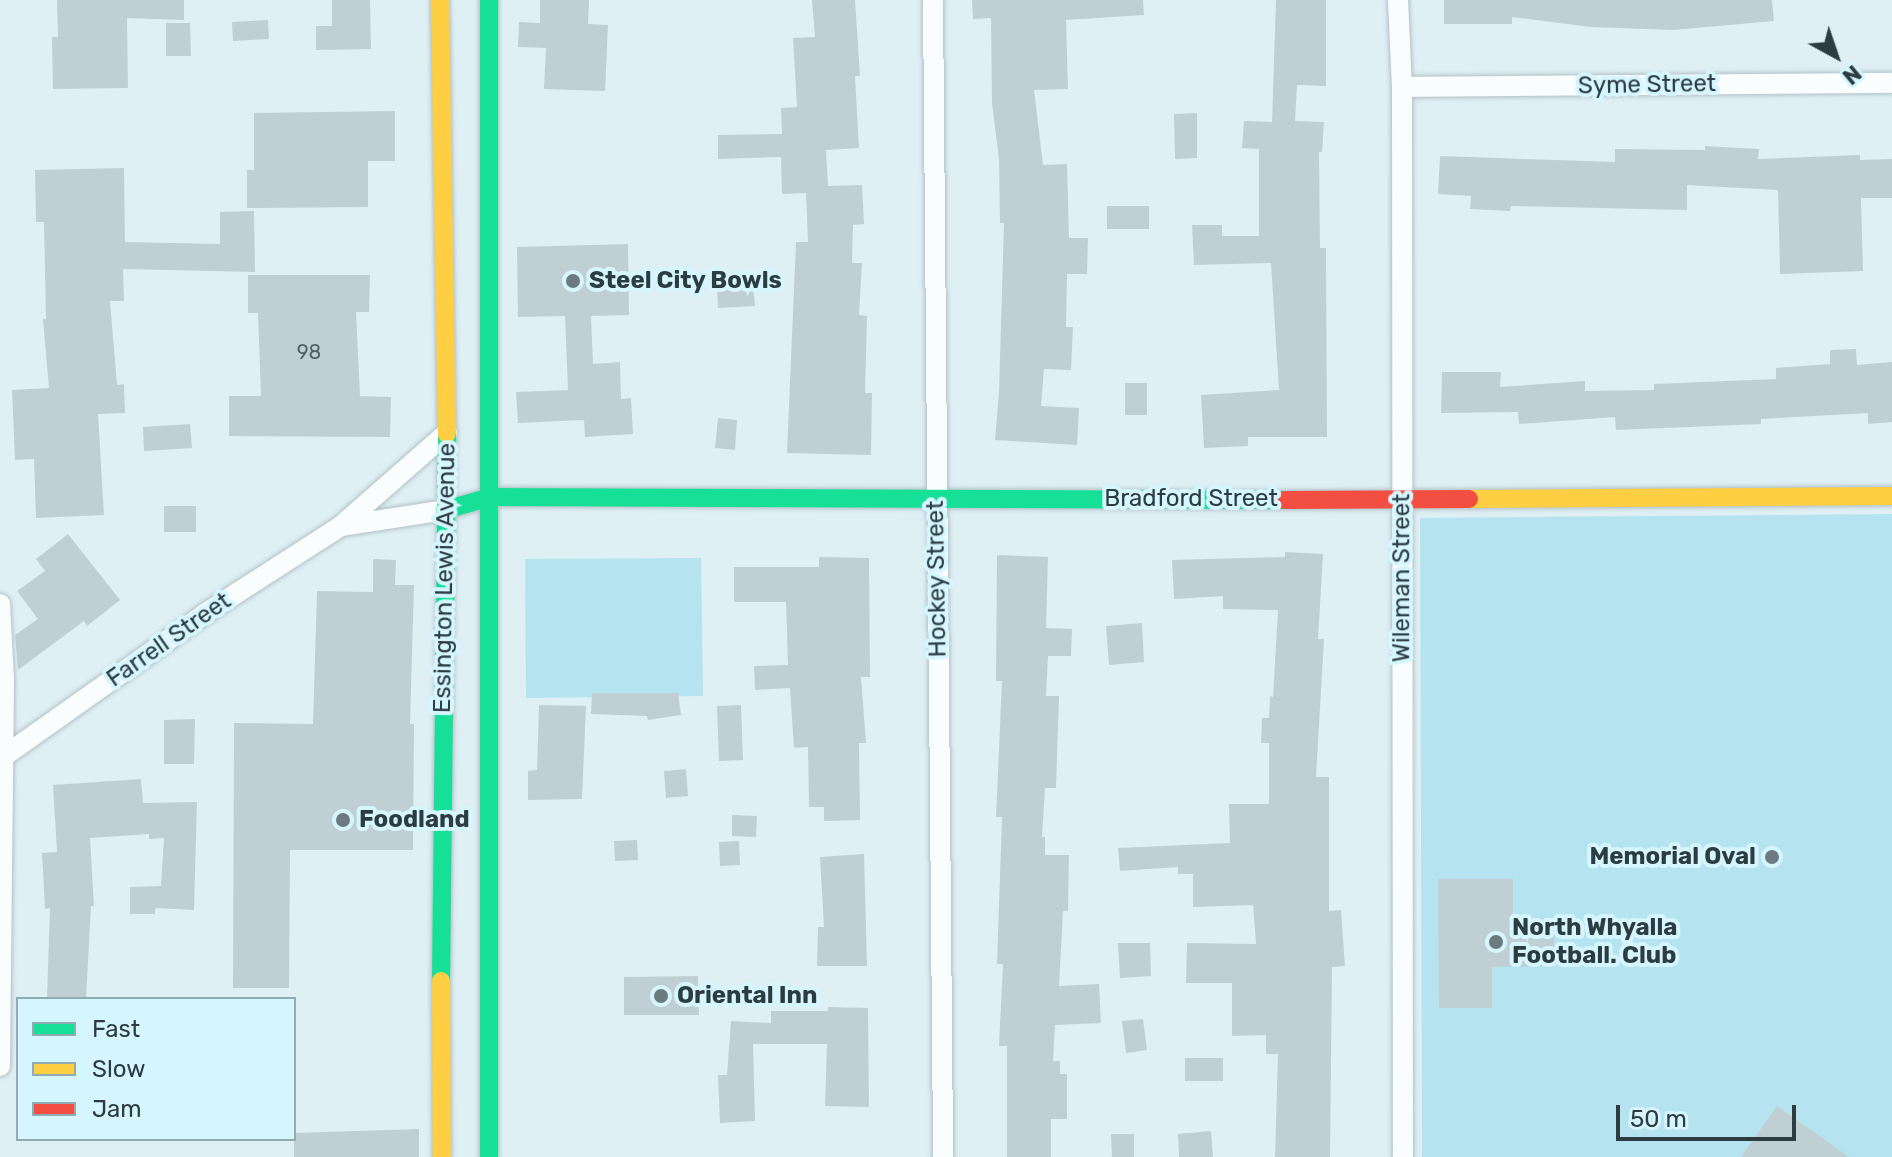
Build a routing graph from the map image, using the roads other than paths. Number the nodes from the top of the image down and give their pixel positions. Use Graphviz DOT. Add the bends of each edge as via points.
graph roads {
  1 [pos="440,0"];
  2 [pos="489,0"];
  3 [pos="933,0"];
  4 [pos="1398,0"];
  5 [pos="1892,83"];
  6 [pos="1402,87"];
  7 [pos="447,433"];
  8 [pos="1892,496"];
  9 [pos="491,497"];
  10 [pos="936,499"];
  11 [pos="1402,500"];
  12 [pos="445,510"];
  13 [pos="341,526"];
  14 [pos="0,604"];
  15 [pos="2,680"];
  16 [pos="1,759"];
  17 [pos="1,880"];
  18 [pos="0,1066"];
  19 [pos="442,1157"];
  20 [pos="489,1157"];
  21 [pos="943,1157"];
  22 [pos="1403,1157"];
  1 -- 7 [label="street, Essington Lewis Avenue"];
  2 -- 9 [label="street, Essington Lewis Avenue"];
  3 -- 10 [label="street, Hockey Street"];
  4 -- 6 [label="street, Wileman Street"];
  5 -- 6 [label="street, Syme Street"];
  6 -- 11 [label="street, Wileman Street"];
  7 -- 12 [label="street, Essington Lewis Avenue"];
  7 -- 13 [label="street, Farrell Street"];
  8 -- 11 [label="street, Bradford Street"];
  9 -- 10 [label="street, Bradford Street"];
  9 -- 12 [label="street, Bradford Street"];
  9 -- 20 [label="street, Essington Lewis Avenue"];
  10 -- 11 [label="street, Bradford Street"];
  10 -- 21 [label="street, Hockey Street"];
  11 -- 22 [label="street, Wileman Street"];
  12 -- 13 [label="street, Farrell Street"];
  12 -- 19 [label="street, Essington Lewis Avenue"];
  13 -- 16 [label="street, Farrell Street" via="206,613"];
  14 -- 15 [label="street"];
  15 -- 16 [label="street"];
  16 -- 17 [label="street"];
  17 -- 18 [label="street"];
}
